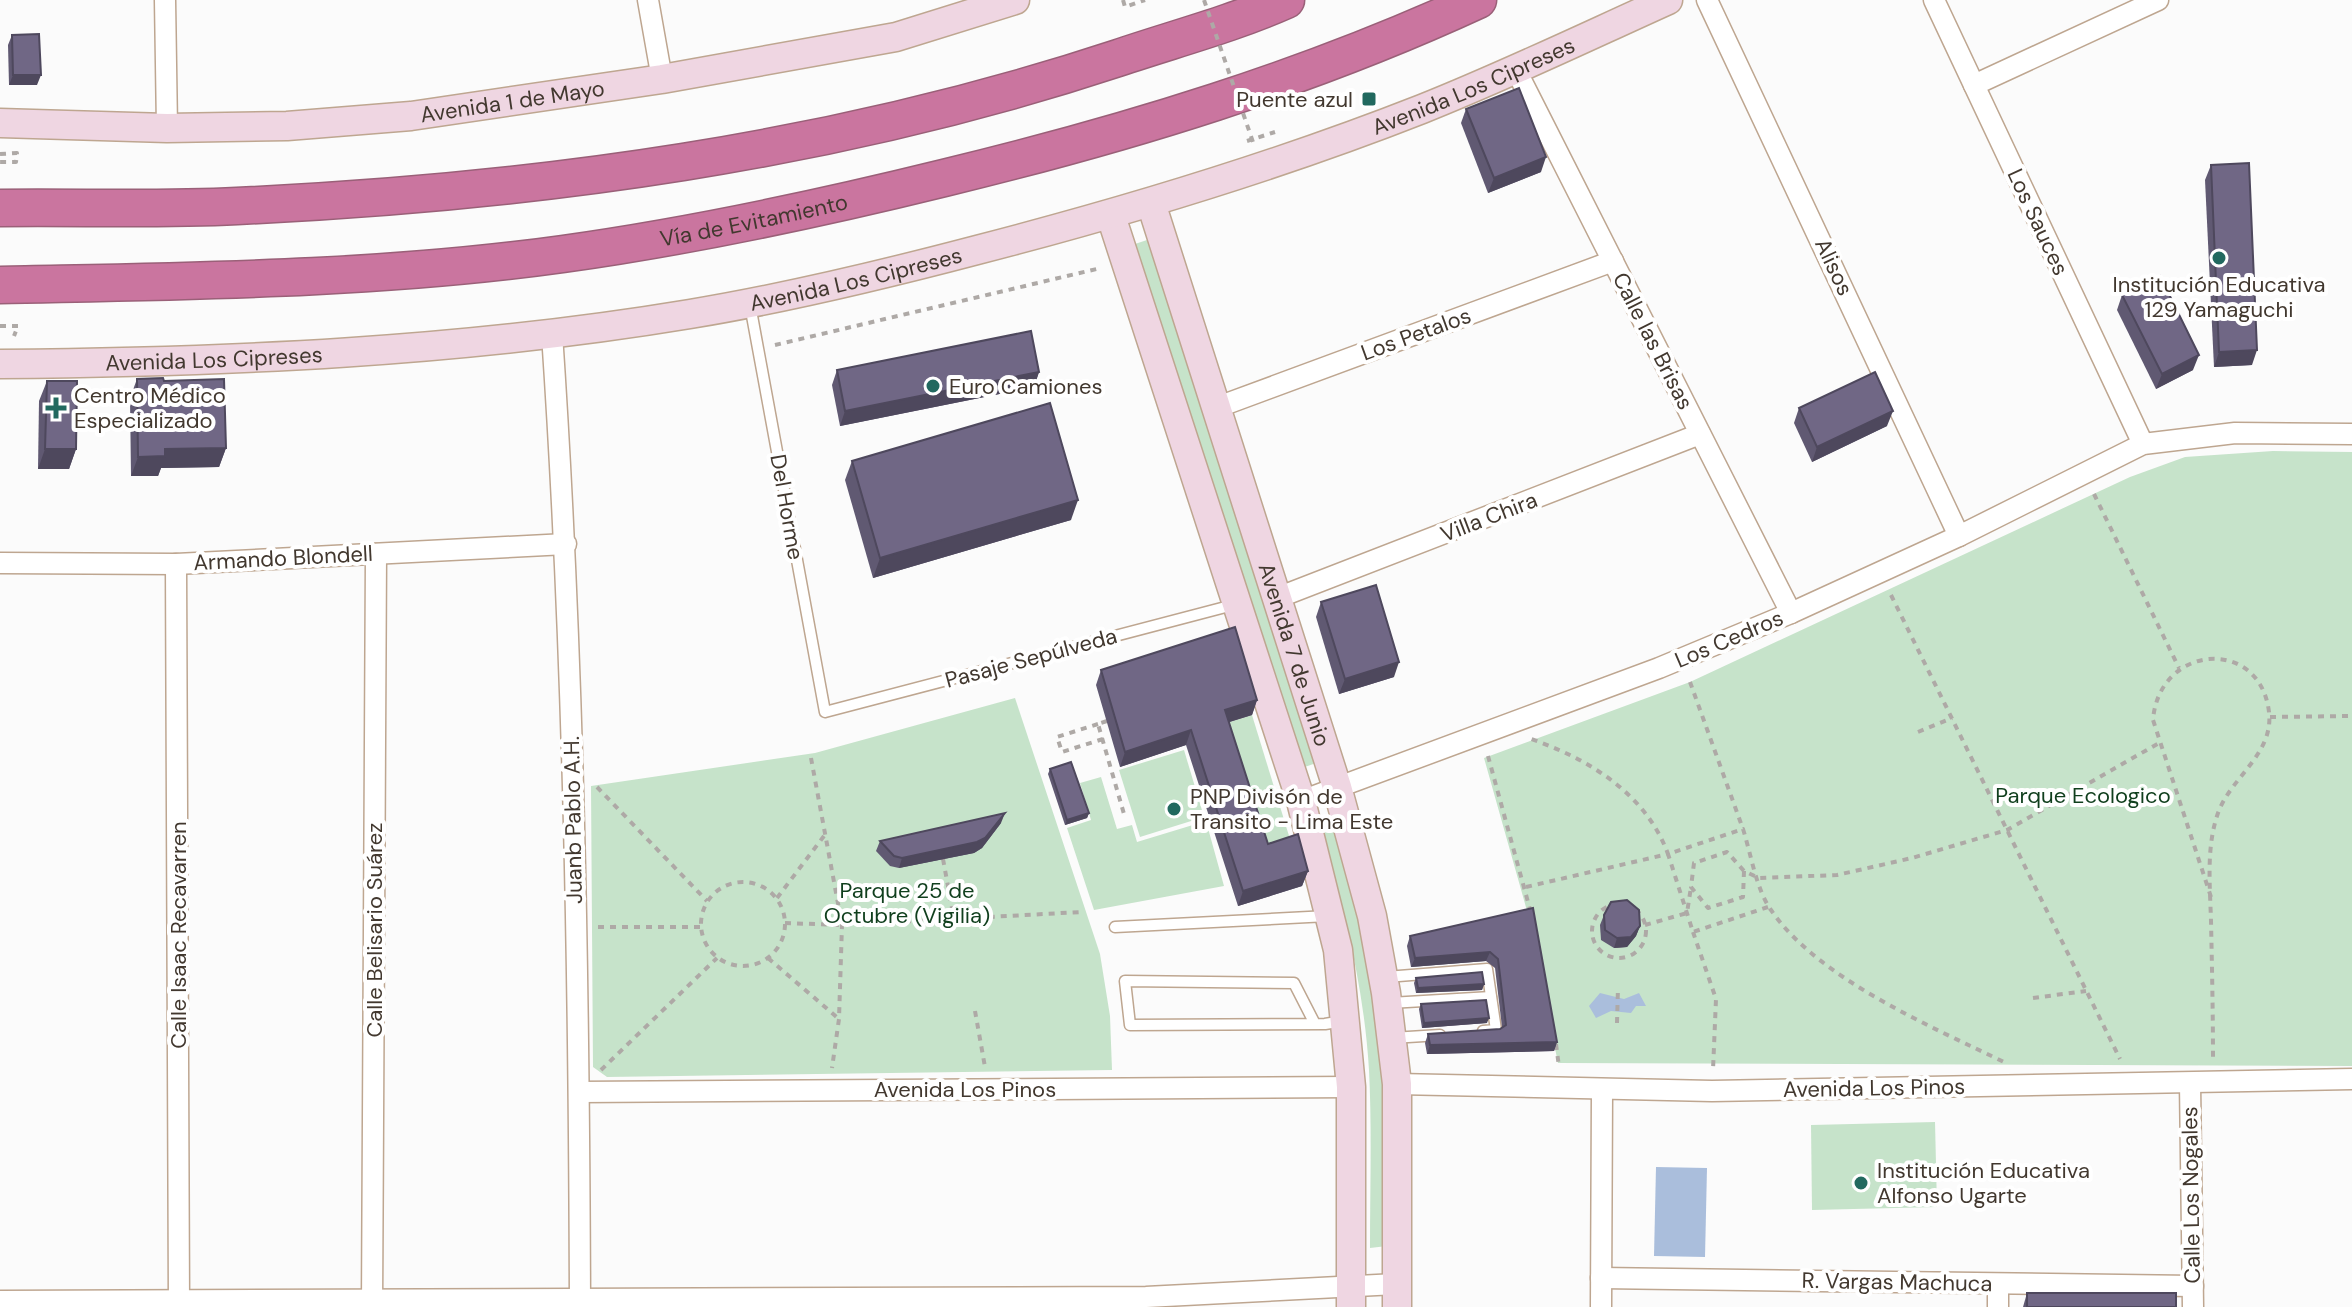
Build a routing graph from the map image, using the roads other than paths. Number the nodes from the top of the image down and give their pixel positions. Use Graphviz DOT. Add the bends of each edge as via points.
graph roads {
  1 [pos="165,0"];
  2 [pos="648,0"];
  3 [pos="1015,0"];
  4 [pos="1286,0"];
  5 [pos="1478,0"];
  6 [pos="1668,0"];
  7 [pos="1707,0"];
  8 [pos="1934,0"];
  9 [pos="2158,0"];
  10 [pos="1515,68"];
  11 [pos="662,79"];
  12 [pos="1974,85"];
  13 [pos="0,123"];
  14 [pos="167,128"];
  15 [pos="1151,203"];
  16 [pos="0,208"];
  17 [pos="1111,216"];
  18 [pos="1613,261"];
  19 [pos="0,285"];
  20 [pos="749,303"];
  21 [pos="552,334"];
  22 [pos="0,364"];
  23 [pos="1218,407"];
  24 [pos="1700,434"];
  25 [pos="2352,434"];
  26 [pos="2143,444"];
  27 [pos="1959,536"];
  28 [pos="566,544"];
  29 [pos="376,554"];
  30 [pos="0,563"];
  31 [pos="176,564"];
  32 [pos="1277,598"];
  33 [pos="1237,604"];
  34 [pos="1791,613"];
  35 [pos="825,712"];
  36 [pos="1337,787"];
  37 [pos="1301,801"];
  38 [pos="1330,915"];
  39 [pos="1115,927"];
  40 [pos="1386,990"];
  41 [pos="1491,997"];
  42 [pos="1345,1020"];
  43 [pos="1315,1024"];
  44 [pos="1467,1033"];
  45 [pos="1453,1034"];
  46 [pos="1392,1038"];
  47 [pos="2352,1079"];
  48 [pos="2190,1083"];
  49 [pos="1397,1084"];
  50 [pos="1351,1087"];
  51 [pos="1602,1091"];
  52 [pos="580,1092"];
  53 [pos="1601,1278"];
  54 [pos="1998,1284"];
  55 [pos="1350,1296"];
  56 [pos="1396,1296"];
  57 [pos="2193,1297"];
  58 [pos="0,1301"];
  59 [pos="1146,1302"];
  60 [pos="580,1303"];
  61 [pos="179,1304"];
  62 [pos="372,1304"];
  63 [pos="1601,1307"];
  64 [pos="1998,1307"];
  1 -- 14 [label="street"];
  2 -- 11 [label="street"];
  3 -- 11 [label="street, Avenida 1 de Mayo" via="896,37"];
  4 -- 16 [label="highway" via="1034,85 835,136 708,160 401,196 234,206"];
  5 -- 19 [label="highway, Vía de Evitamiento" via="1345,59 1070,147 723,229 560,255 401,270"];
  6 -- 10 [label="street, Avenida Los Cipreses"];
  7 -- 27 [label="street, Alisos"];
  8 -- 12 [label="street, Los Sauces"];
  9 -- 12 [label="street"];
  10 -- 15 [label="street, Avenida Los Cipreses" via="1317,149"];
  10 -- 18 [label="street, Calle las Brisas"];
  11 -- 14 [label="street, Avenida 1 de Mayo" via="411,116"];
  12 -- 26 [label="street, Los Sauces"];
  13 -- 14 [label="street, Avenida 1 de Mayo"];
  15 -- 17 [label="street, Avenida Los Cipreses"];
  15 -- 23 [label="street, Avenida 7 de Junio"];
  17 -- 20 [label="street, Avenida Los Cipreses"];
  17 -- 33 [label="street, Avenida 7 de Junio"];
  18 -- 23 [label="street, Los Petalos"];
  18 -- 24 [label="street, Calle las Brisas"];
  20 -- 21 [label="street, Avenida Los Cipreses"];
  20 -- 35 [label="lane, Del Horme"];
  21 -- 22 [label="street, Avenida Los Cipreses" via="341,356"];
  21 -- 28 [label="street, Juanb Pablo A.H."];
  23 -- 32 [label="street, Avenida 7 de Junio"];
  24 -- 32 [label="street, Villa Chira"];
  24 -- 34 [label="street, Calle las Brisas"];
  25 -- 26 [label="street, Los Cedros" via="2235,433"];
  26 -- 27 [label="street, Los Cedros"];
  27 -- 34 [label="street, Los Cedros"];
  28 -- 29 [label="street, Armando Blondell"];
  28 -- 52 [label="street, Juanb Pablo A.H."];
  29 -- 31 [label="street, Armando Blondell"];
  29 -- 62 [label="street, Calle Belisario Suárez"];
  30 -- 31 [label="street, Armando Blondell"];
  31 -- 61 [label="street, Calle Isaac Recavarren"];
  32 -- 36 [label="street, Avenida 7 de Junio"];
  33 -- 35 [label="lane, Pasaje Sepúlveda"];
  33 -- 37 [label="street, Avenida 7 de Junio"];
  34 -- 36 [label="street, Los Cedros" via="1659,668"];
  36 -- 37 [label="street, Los Cedros"];
  36 -- 40 [label="street, Avenida 7 de Junio"];
  37 -- 38 [label="street, Avenida 7 de Junio"];
  38 -- 39 [label="lane"];
  38 -- 42 [label="street, Avenida 7 de Junio"];
  40 -- 41 [label="lane"];
  40 -- 41 [label="lane" via="1487,969"];
  40 -- 46 [label="street, Avenida 7 de Junio"];
  41 -- 44 [label="lane" via="1496,1030"];
  42 -- 43 [label="lane"];
  42 -- 50 [label="street, Avenida 7 de Junio"];
  43 -- 43 [label="lane" via="1130,1025 1125,981 1294,983"];
  45 -- 46 [label="lane"];
  46 -- 49 [label="street, Avenida 7 de Junio"];
  47 -- 48 [label="street, Avenida Los Pinos"];
  48 -- 51 [label="street, Avenida Los Pinos"];
  48 -- 57 [label="street, Calle Los Nogales"];
  49 -- 51 [label="street, Avenida Los Pinos"];
  49 -- 56 [label="street, Avenida 7 de Junio"];
  50 -- 52 [label="street, Avenida Los Pinos"];
  50 -- 55 [label="street, Avenida 7 de Junio"];
  51 -- 53 [label="street"];
  52 -- 60 [label="street, Juanb Pablo A.H."];
  53 -- 54 [label="street, R. Vargas Machuca"];
  53 -- 63 [label="street"];
  54 -- 57 [label="street, R. Vargas Machuca"];
  54 -- 64 [label="street"];
  55 -- 56 [label="street"];
  55 -- 59 [label="street"];
  58 -- 61 [label="street"];
  59 -- 60 [label="street"];
  60 -- 62 [label="street"];
  61 -- 62 [label="street"];
}
